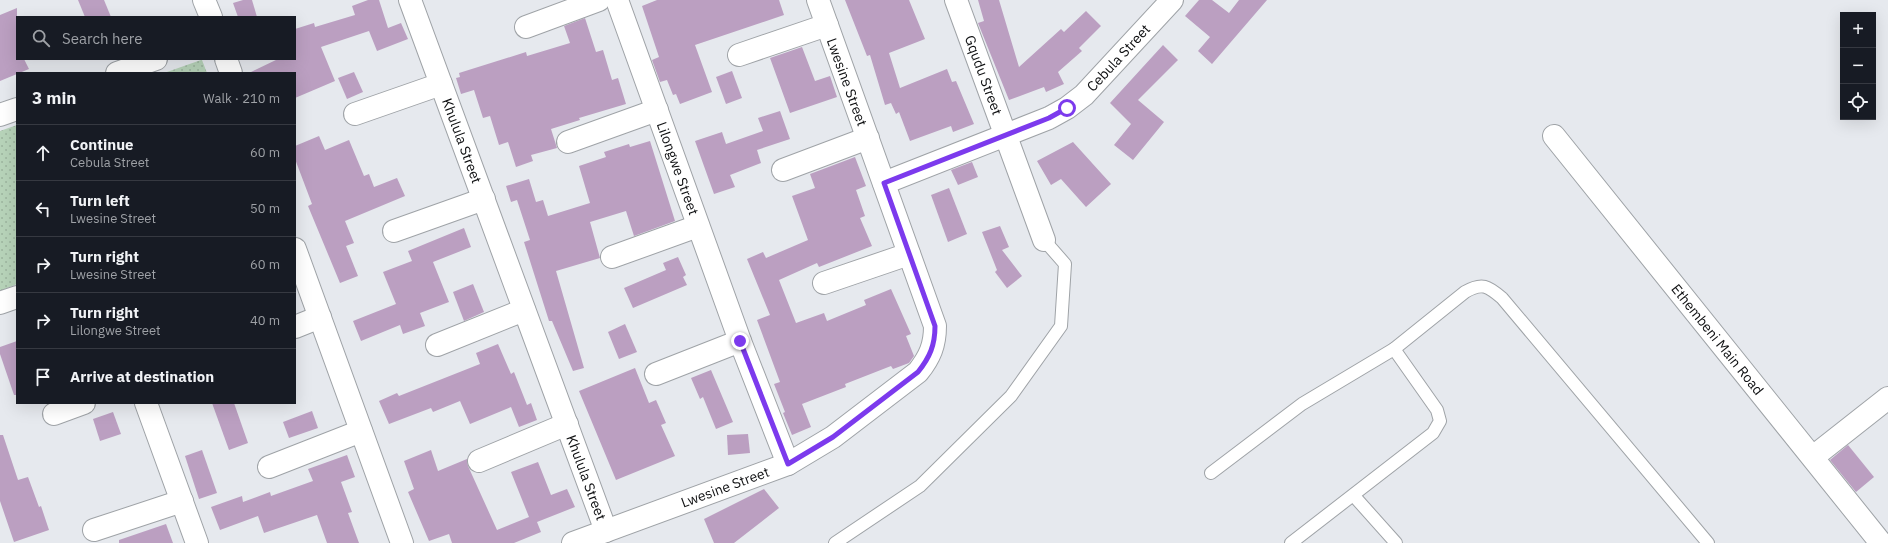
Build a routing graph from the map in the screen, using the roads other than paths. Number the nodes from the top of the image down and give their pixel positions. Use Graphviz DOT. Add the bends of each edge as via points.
graph roads {
  1 [pos="204,0"];
  2 [pos="410,0"];
  3 [pos="599,0"];
  4 [pos="617,0"];
  5 [pos="818,0"];
  6 [pos="956,0"];
  7 [pos="1172,0"];
  8 [pos="211,16"];
  9 [pos="827,25"];
  10 [pos="526,27"];
  11 [pos="739,55"];
  12 [pos="153,60"];
  13 [pos="226,60"];
  14 [pos="120,72"];
  15 [pos="231,72"];
  16 [pos="441,84"];
  17 [pos="16,109"];
  18 [pos="657,110"];
  19 [pos="355,114"];
  20 [pos="0,115"];
  21 [pos="1005,134"];
  22 [pos="1554,136"];
  23 [pos="868,138"];
  24 [pos="568,142"];
  25 [pos="783,170"];
  26 [pos="884,183"];
  27 [pos="484,199"];
  28 [pos="698,226"];
  29 [pos="394,231"];
  30 [pos="1044,240"];
  31 [pos="296,252"];
  32 [pos="909,254"];
  33 [pos="612,258"];
  34 [pos="824,282"];
  35 [pos="16,297"];
  36 [pos="0,303"];
  37 [pos="524,310"];
  38 [pos="320,317"];
  39 [pos="296,327"];
  40 [pos="740,341"];
  41 [pos="437,345"];
  42 [pos="1394,349"];
  43 [pos="656,374"];
  44 [pos="1888,398"];
  45 [pos="81,404"];
  46 [pos="146,404"];
  47 [pos="54,414"];
  48 [pos="567,424"];
  49 [pos="362,431"];
  50 [pos="1813,457"];
  51 [pos="479,461"];
  52 [pos="788,464"];
  53 [pos="269,466"];
  54 [pos="1211,473"];
  55 [pos="1354,496"];
  56 [pos="182,501"];
  57 [pos="94,530"];
  58 [pos="606,532"];
  59 [pos="197,543"];
  60 [pos="402,543"];
  61 [pos="573,543"];
  62 [pos="835,543"];
  63 [pos="1292,543"];
  64 [pos="1396,543"];
  65 [pos="1708,543"];
  66 [pos="1881,543"];
  1 -- 8 [label="street"];
  2 -- 16 [label="street, Khulula Street"];
  3 -- 10 [label="street"];
  4 -- 18 [label="street, Lilongwe Street"];
  5 -- 9 [label="street, Lwesine Street"];
  6 -- 21 [label="street, Gqudu Street"];
  7 -- 21 [label="street, Cebula Street" via="1084,95 1049,118"];
  9 -- 11 [label="street, Lwesine Street"];
  9 -- 23 [label="street, Lwesine Street"];
  12 -- 14 [label="street"];
  13 -- 15 [label="street"];
  16 -- 19 [label="street, Khulula Street"];
  16 -- 27 [label="street, Khulula Street"];
  17 -- 20 [label="street"];
  18 -- 24 [label="street, Lilongwe Street"];
  18 -- 28 [label="street, Lilongwe Street"];
  21 -- 26 [label="street, Cebula Street"];
  21 -- 30 [label="street, Gqudu Street"];
  22 -- 50 [label="street, Ethembeni Main Road"];
  23 -- 25 [label="street, Lwesine Street"];
  23 -- 26 [label="street, Lwesine Street"];
  26 -- 32 [label="street, Lwesine Street"];
  27 -- 29 [label="street, Khulula Street"];
  27 -- 37 [label="street, Khulula Street"];
  28 -- 33 [label="street, Lilongwe Street"];
  28 -- 40 [label="street, Lilongwe Street"];
  30 -- 62 [label="lane" via="1065,264 1061,326 1011,396 920,486"];
  31 -- 38 [label="street"];
  32 -- 34 [label="street"];
  32 -- 52 [label="street, Lwesine Street" via="935,326 934,345 928,359 918,372 833,437"];
  35 -- 36 [label="street"];
  37 -- 41 [label="street"];
  37 -- 48 [label="street, Khulula Street"];
  38 -- 39 [label="street"];
  38 -- 49 [label="street"];
  40 -- 43 [label="street"];
  40 -- 52 [label="street, Lilongwe Street"];
  42 -- 54 [label="lane" via="1302,404"];
  42 -- 55 [label="lane" via="1437,410 1440,421 1433,433"];
  42 -- 65 [label="lane" via="1474,286 1492,290 1502,298"];
  44 -- 50 [label="street"];
  45 -- 47 [label="street"];
  46 -- 56 [label="street"];
  48 -- 51 [label="street, Khulula Street"];
  48 -- 58 [label="street, Khulula Street"];
  49 -- 53 [label="street"];
  49 -- 60 [label="street"];
  50 -- 66 [label="street, Ethembeni Main Road"];
  52 -- 58 [label="street, Lwesine Street"];
  55 -- 63 [label="lane"];
  55 -- 64 [label="lane"];
  56 -- 57 [label="street"];
  56 -- 59 [label="street"];
  58 -- 61 [label="street, Lwesine Street"];
}
